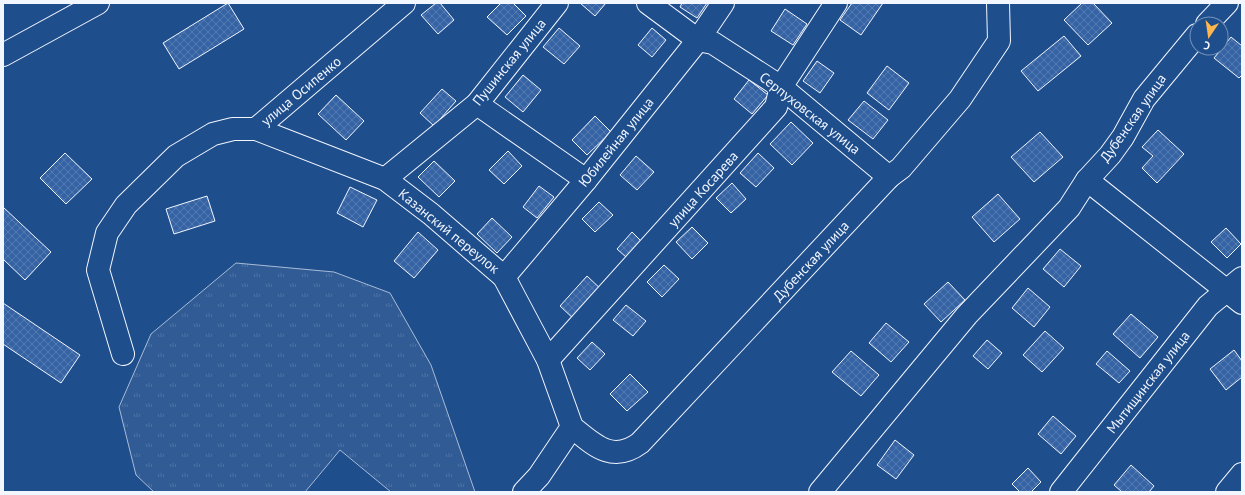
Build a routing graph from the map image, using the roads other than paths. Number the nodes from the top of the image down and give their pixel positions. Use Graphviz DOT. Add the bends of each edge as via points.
graph roads {
  1 [pos="98,3"];
  2 [pos="404,3"];
  3 [pos="557,3"];
  4 [pos="648,3"];
  5 [pos="723,3"];
  6 [pos="836,3"];
  7 [pos="998,3"];
  8 [pos="1227,3"];
  9 [pos="1215,16"];
  10 [pos="698,40"];
  11 [pos="1189,45"];
  12 [pos="3,55"];
  13 [pos="782,87"];
  14 [pos="477,104"];
  15 [pos="256,129"];
  16 [pos="889,177"];
  17 [pos="384,180"];
  18 [pos="586,180"];
  19 [pos="1087,180"];
  20 [pos="504,276"];
  21 [pos="1237,291"];
  22 [pos="122,354"];
  23 [pos="548,360"];
  24 [pos="572,427"];
  25 [pos="1242,474"];
  26 [pos="524,492"];
  27 [pos="820,492"];
  28 [pos="1061,492"];
  29 [pos="1227,492"];
  1 -- 12 [label="street"];
  2 -- 15 [label="street, улица Осипенко"];
  3 -- 14 [label="street, Пушинская улица"];
  4 -- 10 [label="street, Серпуховская улица"];
  5 -- 10 [label="street, Юбилейная улица"];
  6 -- 13 [label="street, улица Косарева"];
  7 -- 16 [label="street, Дубенская улица" via="999,41 960,100 901,168"];
  8 -- 9 [label="street"];
  10 -- 13 [label="street, Серпуховская улица" via="714,43"];
  10 -- 18 [label="street, Юбилейная улица"];
  11 -- 19 [label="street, Дубенская улица" via="1144,99 1110,155"];
  13 -- 16 [label="street, Серпуховская улица"];
  13 -- 23 [label="street, улица Косарева" via="776,107"];
  14 -- 17 [label="street, Пушинская улица"];
  14 -- 18 [label="street"];
  15 -- 17 [label="street, Казанский переулок"];
  15 -- 22 [label="street, улица Осипенко" via="233,129 213,134 176,156 126,205 107,233 98,270"];
  16 -- 24 [label="street, Дубенская улица" via="640,443 621,452 609,451 598,448"];
  17 -- 20 [label="street, Казанский переулок" via="431,214"];
  18 -- 20 [label="street, Юбилейная улица"];
  19 -- 21 [label="street"];
  19 -- 27 [label="street, Дубенская улица" via="1069,208 967,315"];
  20 -- 23 [label="street, Казанский переулок"];
  21 -- 28 [label="street, Мытищинская улица" via="1208,306"];
  23 -- 24 [label="street, Казанский переулок"];
  24 -- 26 [label="street" via="539,476"];
  25 -- 29 [label="street"];
}
